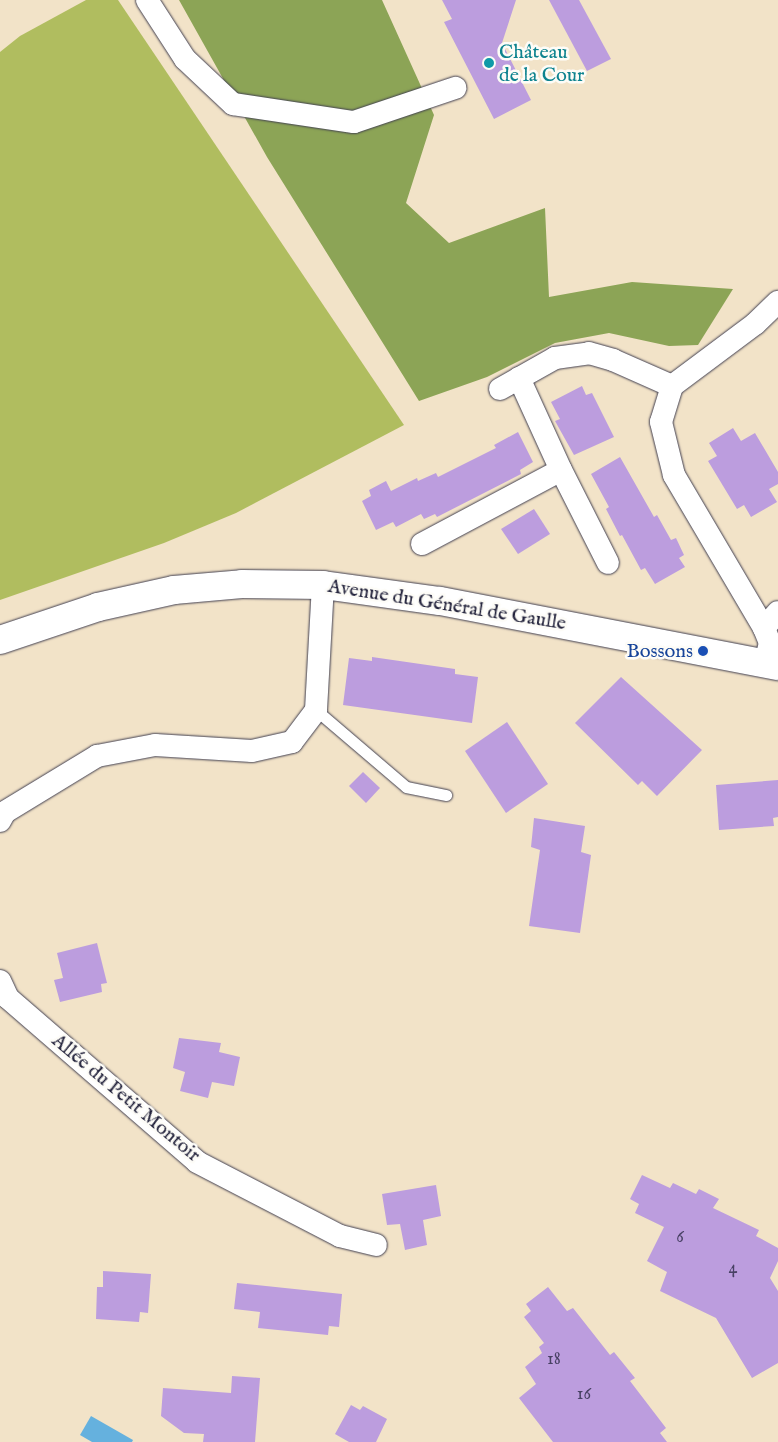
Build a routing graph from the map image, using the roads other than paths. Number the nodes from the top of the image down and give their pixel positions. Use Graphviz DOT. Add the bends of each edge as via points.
graph roads {
  1 [pos="147,0"];
  2 [pos="455,88"];
  3 [pos="778,302"];
  4 [pos="672,386"];
  5 [pos="562,470"];
  6 [pos="422,544"];
  7 [pos="608,563"];
  8 [pos="323,584"];
  9 [pos="771,620"];
  10 [pos="0,640"];
  11 [pos="772,665"];
  12 [pos="316,710"];
  13 [pos="446,795"];
  14 [pos="0,821"];
  15 [pos="0,981"];
  16 [pos="376,1245"];
  1 -- 2 [label="street" via="185,59 233,104 354,122"];
  3 -- 4 [label="street" via="755,324"];
  4 -- 5 [label="street" via="622,363 589,353 555,358 509,384"];
  4 -- 9 [label="street" via="661,422 674,475"];
  5 -- 6 [label="street"];
  5 -- 7 [label="street"];
  8 -- 10 [label="street, Avenue du Général de Gaulle" via="242,584 174,590 98,606"];
  8 -- 11 [label="street, Avenue du Général de Gaulle" via="440,600"];
  8 -- 12 [label="street"];
  9 -- 11 [label="street"];
  12 -- 13 [label="lane" via="406,787"];
  12 -- 14 [label="street" via="292,742 275,748 252,751 155,745 96,756 5,812"];
  15 -- 16 [label="street, Allée du Petit Montoir" via="8,998 198,1162 340,1236"];
}
